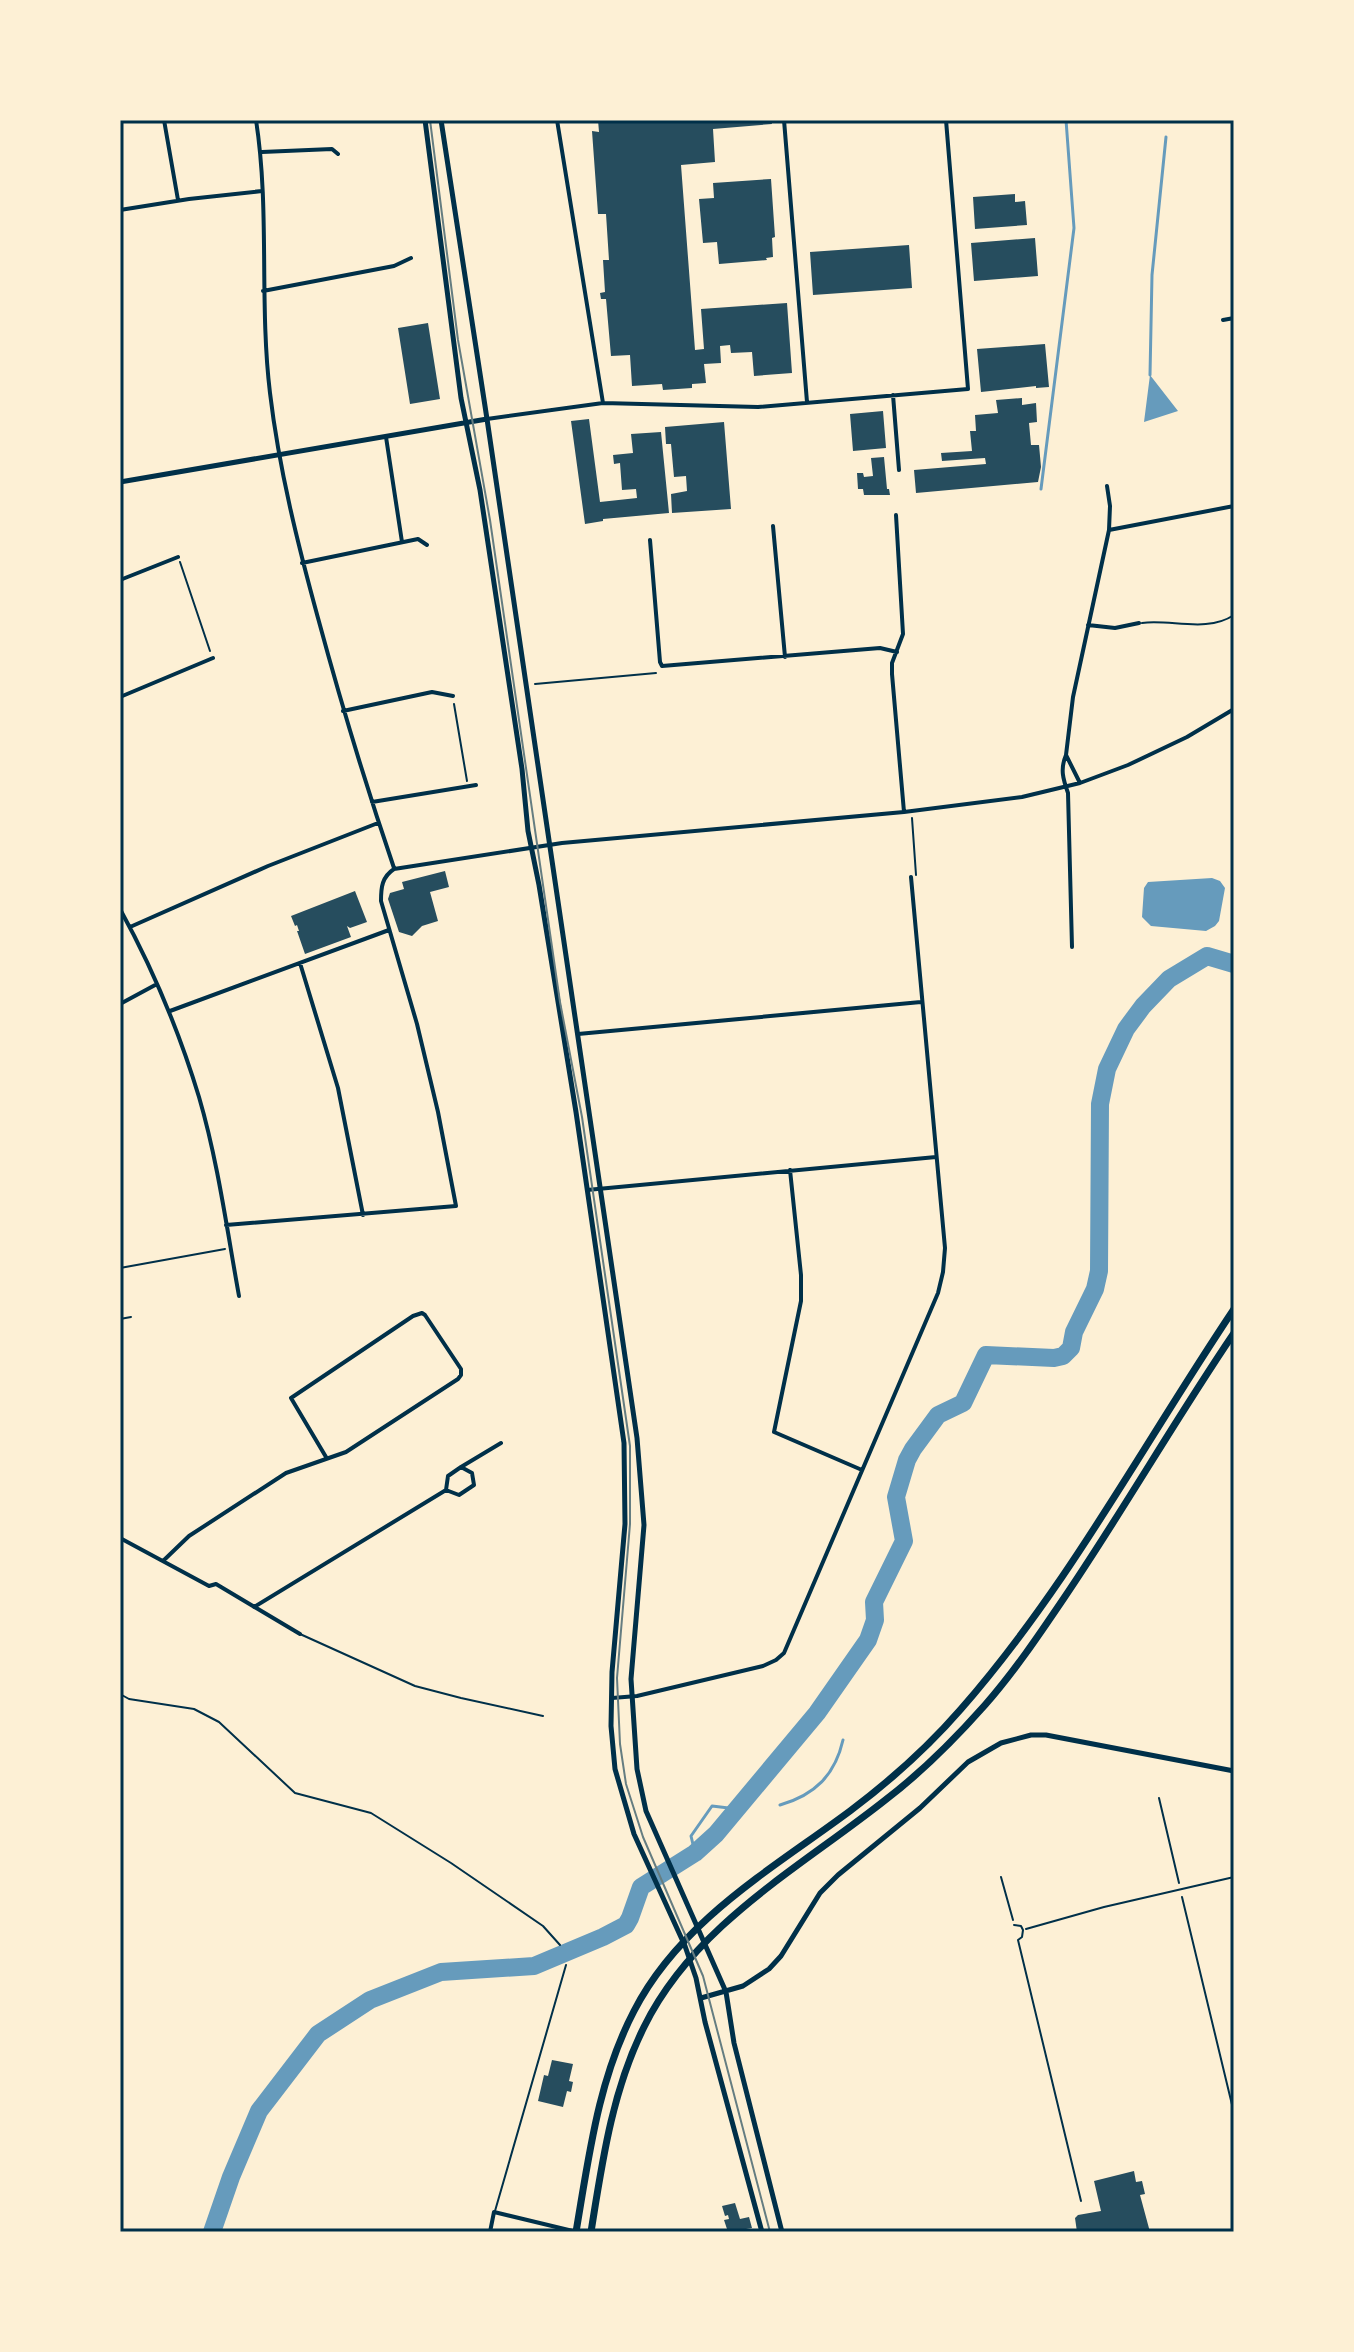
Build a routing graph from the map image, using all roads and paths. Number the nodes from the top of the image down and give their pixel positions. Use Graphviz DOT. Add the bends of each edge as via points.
graph roads {
  1 [pos="164,120"];
  2 [pos="256,120"];
  3 [pos="425,120"];
  4 [pos="441,120"];
  5 [pos="557,120"];
  6 [pos="784,120"];
  7 [pos="946,120"];
  8 [pos="262,152"];
  9 [pos="338,154"];
  10 [pos="262,191"];
  11 [pos="178,201"];
  12 [pos="120,210"];
  13 [pos="411,258"];
  14 [pos="263,291"];
  15 [pos="1234,318"];
  16 [pos="1223,320"];
  17 [pos="893,395"];
  18 [pos="807,402"];
  19 [pos="603,403"];
  20 [pos="487,419"];
  21 [pos="466,422"];
  22 [pos="386,437"];
  23 [pos="280,455"];
  24 [pos="899,470"];
  25 [pos="120,482"];
  26 [pos="1107,486"];
  27 [pos="1234,506"];
  28 [pos="896,515"];
  29 [pos="773,526"];
  30 [pos="1109,530"];
  31 [pos="650,540"];
  32 [pos="402,542"];
  33 [pos="427,545"];
  34 [pos="178,557"];
  35 [pos="302,563"];
  36 [pos="120,580"];
  37 [pos="1234,615"];
  38 [pos="1139,623"];
  39 [pos="1088,625"];
  40 [pos="897,652"];
  41 [pos="785,657"];
  42 [pos="213,658"];
  43 [pos="662,666"];
  44 [pos="525,685"];
  45 [pos="453,696"];
  46 [pos="120,697"];
  47 [pos="343,711"];
  48 [pos="1233,712"];
  49 [pos="1066,755"];
  50 [pos="1080,783"];
  51 [pos="476,785"];
  52 [pos="468,786"];
  53 [pos="1066,787"];
  54 [pos="372,802"];
  55 [pos="904,812"];
  56 [pos="912,812"];
  57 [pos="378,823"];
  58 [pos="547,845"];
  59 [pos="532,847"];
  60 [pos="394,869"];
  61 [pos="911,877"];
  62 [pos="120,909"];
  63 [pos="130,927"];
  64 [pos="389,930"];
  65 [pos="1072,947"];
  66 [pos="300,963"];
  67 [pos="157,984"];
  68 [pos="921,1002"];
  69 [pos="120,1004"];
  70 [pos="170,1011"];
  71 [pos="578,1034"];
  72 [pos="936,1157"];
  73 [pos="790,1170"];
  74 [pos="600,1188"];
  75 [pos="587,1190"];
  76 [pos="363,1215"];
  77 [pos="226,1225"];
  78 [pos="230,1248"];
  79 [pos="120,1268"];
  80 [pos="239,1296"];
  81 [pos="1234,1309"];
  82 [pos="131,1317"];
  83 [pos="120,1319"];
  84 [pos="1234,1333"];
  85 [pos="501,1443"];
  86 [pos="326,1457"];
  87 [pos="461,1467"];
  88 [pos="862,1470"];
  89 [pos="446,1490"];
  90 [pos="120,1538"];
  91 [pos="163,1561"];
  92 [pos="254,1607"];
  93 [pos="300,1634"];
  94 [pos="120,1694"];
  95 [pos="632,1697"];
  96 [pos="612,1698"];
  97 [pos="543,1716"];
  98 [pos="1234,1771"];
  99 [pos="1159,1798"];
  100 [pos="1001,1877"];
  101 [pos="1234,1877"];
  102 [pos="1181,1891"];
  103 [pos="1014,1925"];
  104 [pos="1023,1930"];
  105 [pos="560,1945"];
  106 [pos="566,1965"];
  107 [pos="726,1992"];
  108 [pos="701,1998"];
  109 [pos="1234,2113"];
  110 [pos="1081,2201"];
  111 [pos="494,2212"];
  112 [pos="490,2232"];
  113 [pos="577,2232"];
  114 [pos="591,2232"];
  115 [pos="762,2232"];
  116 [pos="782,2232"];
  1 -- 11 [label="street"];
  2 -- 8 [label="street"];
  3 -- 21 [label="street"];
  4 -- 20 [label="street"];
  5 -- 19 [label="street"];
  6 -- 18 [label="street"];
  7 -- 17 [label="street" via="968,389"];
  8 -- 9 [label="street" via="332,149"];
  8 -- 10 [label="street"];
  10 -- 11 [label="street"];
  10 -- 14 [label="street"];
  11 -- 12 [label="street"];
  13 -- 14 [label="street" via="394,266"];
  14 -- 23 [label="street"];
  15 -- 16 [label="street"];
  17 -- 18 [label="street"];
  17 -- 24 [label="street"];
  18 -- 19 [label="street" via="735,407"];
  19 -- 20 [label="street"];
  20 -- 21 [label="street"];
  20 -- 44 [label="street"];
  21 -- 22 [label="street"];
  21 -- 59 [label="street"];
  22 -- 23 [label="street"];
  22 -- 32 [label="street"];
  23 -- 25 [label="street"];
  23 -- 35 [label="street"];
  26 -- 30 [label="street"];
  27 -- 30 [label="street"];
  28 -- 40 [label="street" via="903,634"];
  29 -- 41 [label="street"];
  30 -- 39 [label="street"];
  31 -- 43 [label="street"];
  32 -- 33 [label="street" via="418,539"];
  32 -- 35 [label="street"];
  34 -- 36 [label="street"];
  34 -- 42 [label="path"];
  35 -- 47 [label="street"];
  37 -- 38 [label="lane" via="1225,621 1180,625"];
  38 -- 39 [label="street" via="1115,628"];
  39 -- 49 [label="street"];
  40 -- 41 [label="street" via="880,648"];
  40 -- 55 [label="street" via="892,674"];
  41 -- 43 [label="street"];
  42 -- 46 [label="street"];
  43 -- 44 [label="path" via="657,672"];
  44 -- 58 [label="street"];
  45 -- 47 [label="street" via="432,692"];
  45 -- 52 [label="path"];
  47 -- 54 [label="street"];
  48 -- 50 [label="street" via="1162,750"];
  49 -- 50 [label="street"];
  49 -- 53 [label="street"];
  50 -- 53 [label="street"];
  51 -- 52 [label="street"];
  52 -- 54 [label="street"];
  53 -- 56 [label="street"];
  53 -- 65 [label="street"];
  54 -- 57 [label="street"];
  55 -- 56 [label="street"];
  55 -- 58 [label="street"];
  56 -- 61 [label="path" via="918,874"];
  57 -- 60 [label="street"];
  57 -- 63 [label="street"];
  58 -- 59 [label="street"];
  58 -- 71 [label="street"];
  59 -- 60 [label="street"];
  59 -- 75 [label="street"];
  60 -- 64 [label="street" via="381,885"];
  61 -- 68 [label="street"];
  62 -- 63 [label="street"];
  63 -- 67 [label="street"];
  64 -- 66 [label="street"];
  64 -- 76 [label="street" via="417,1024 456,1206"];
  66 -- 70 [label="street"];
  66 -- 76 [label="street" via="338,1088"];
  67 -- 69 [label="street"];
  67 -- 70 [label="street"];
  68 -- 71 [label="street"];
  68 -- 72 [label="street"];
  70 -- 77 [label="street" via="199,1100"];
  71 -- 74 [label="street"];
  72 -- 73 [label="street"];
  72 -- 88 [label="street" via="945,1248 941,1283"];
  73 -- 74 [label="street"];
  73 -- 88 [label="street" via="801,1301 774,1432"];
  74 -- 75 [label="street"];
  74 -- 95 [label="street" via="644,1505"];
  75 -- 96 [label="street" via="624,1443 625,1524"];
  76 -- 77 [label="street"];
  77 -- 78 [label="street"];
  78 -- 79 [label="path"];
  78 -- 80 [label="street"];
  81 -- 113 [label="highway" via="1067,1569 960,1710 879,1788 724,1904 661,1969 635,2009 606,2078"];
  82 -- 83 [label="lane"];
  84 -- 114 [label="highway" via="1087,1566 986,1704 929,1764 730,1919 668,1987 632,2054 609,2129"];
  85 -- 87 [label="street"];
  86 -- 86 [label="street" via="346,1452 458,1379 461,1369 425,1315 413,1316 291,1398"];
  86 -- 91 [label="street" via="252,1494 189,1536"];
  87 -- 89 [label="street" via="448,1476"];
  87 -- 89 [label="street" via="472,1473 474,1485 459,1495"];
  88 -- 95 [label="street" via="784,1653 763,1666"];
  89 -- 92 [label="street"];
  90 -- 91 [label="street"];
  91 -- 92 [label="street"];
  92 -- 93 [label="street"];
  93 -- 97 [label="lane" via="415,1686"];
  94 -- 105 [label="path" via="194,1709 219,1722 295,1793 371,1813 543,1926"];
  95 -- 96 [label="street"];
  95 -- 107 [label="street" via="646,1811"];
  96 -- 108 [label="street" via="615,1769 622,1797 645,1862 685,1946"];
  98 -- 107 [label="street" via="1046,1735 1001,1743 968,1762 828,1885 769,1969"];
  99 -- 102 [label="path"];
  100 -- 103 [label="path"];
  101 -- 102 [label="lane"];
  102 -- 104 [label="lane"];
  102 -- 109 [label="path"];
  103 -- 104 [label="lane"];
  104 -- 110 [label="lane" via="1018,1940"];
  106 -- 111 [label="lane"];
  107 -- 108 [label="street"];
  107 -- 116 [label="street"];
  108 -- 115 [label="street"];
  111 -- 112 [label="street"];
  111 -- 113 [label="street"];
}
